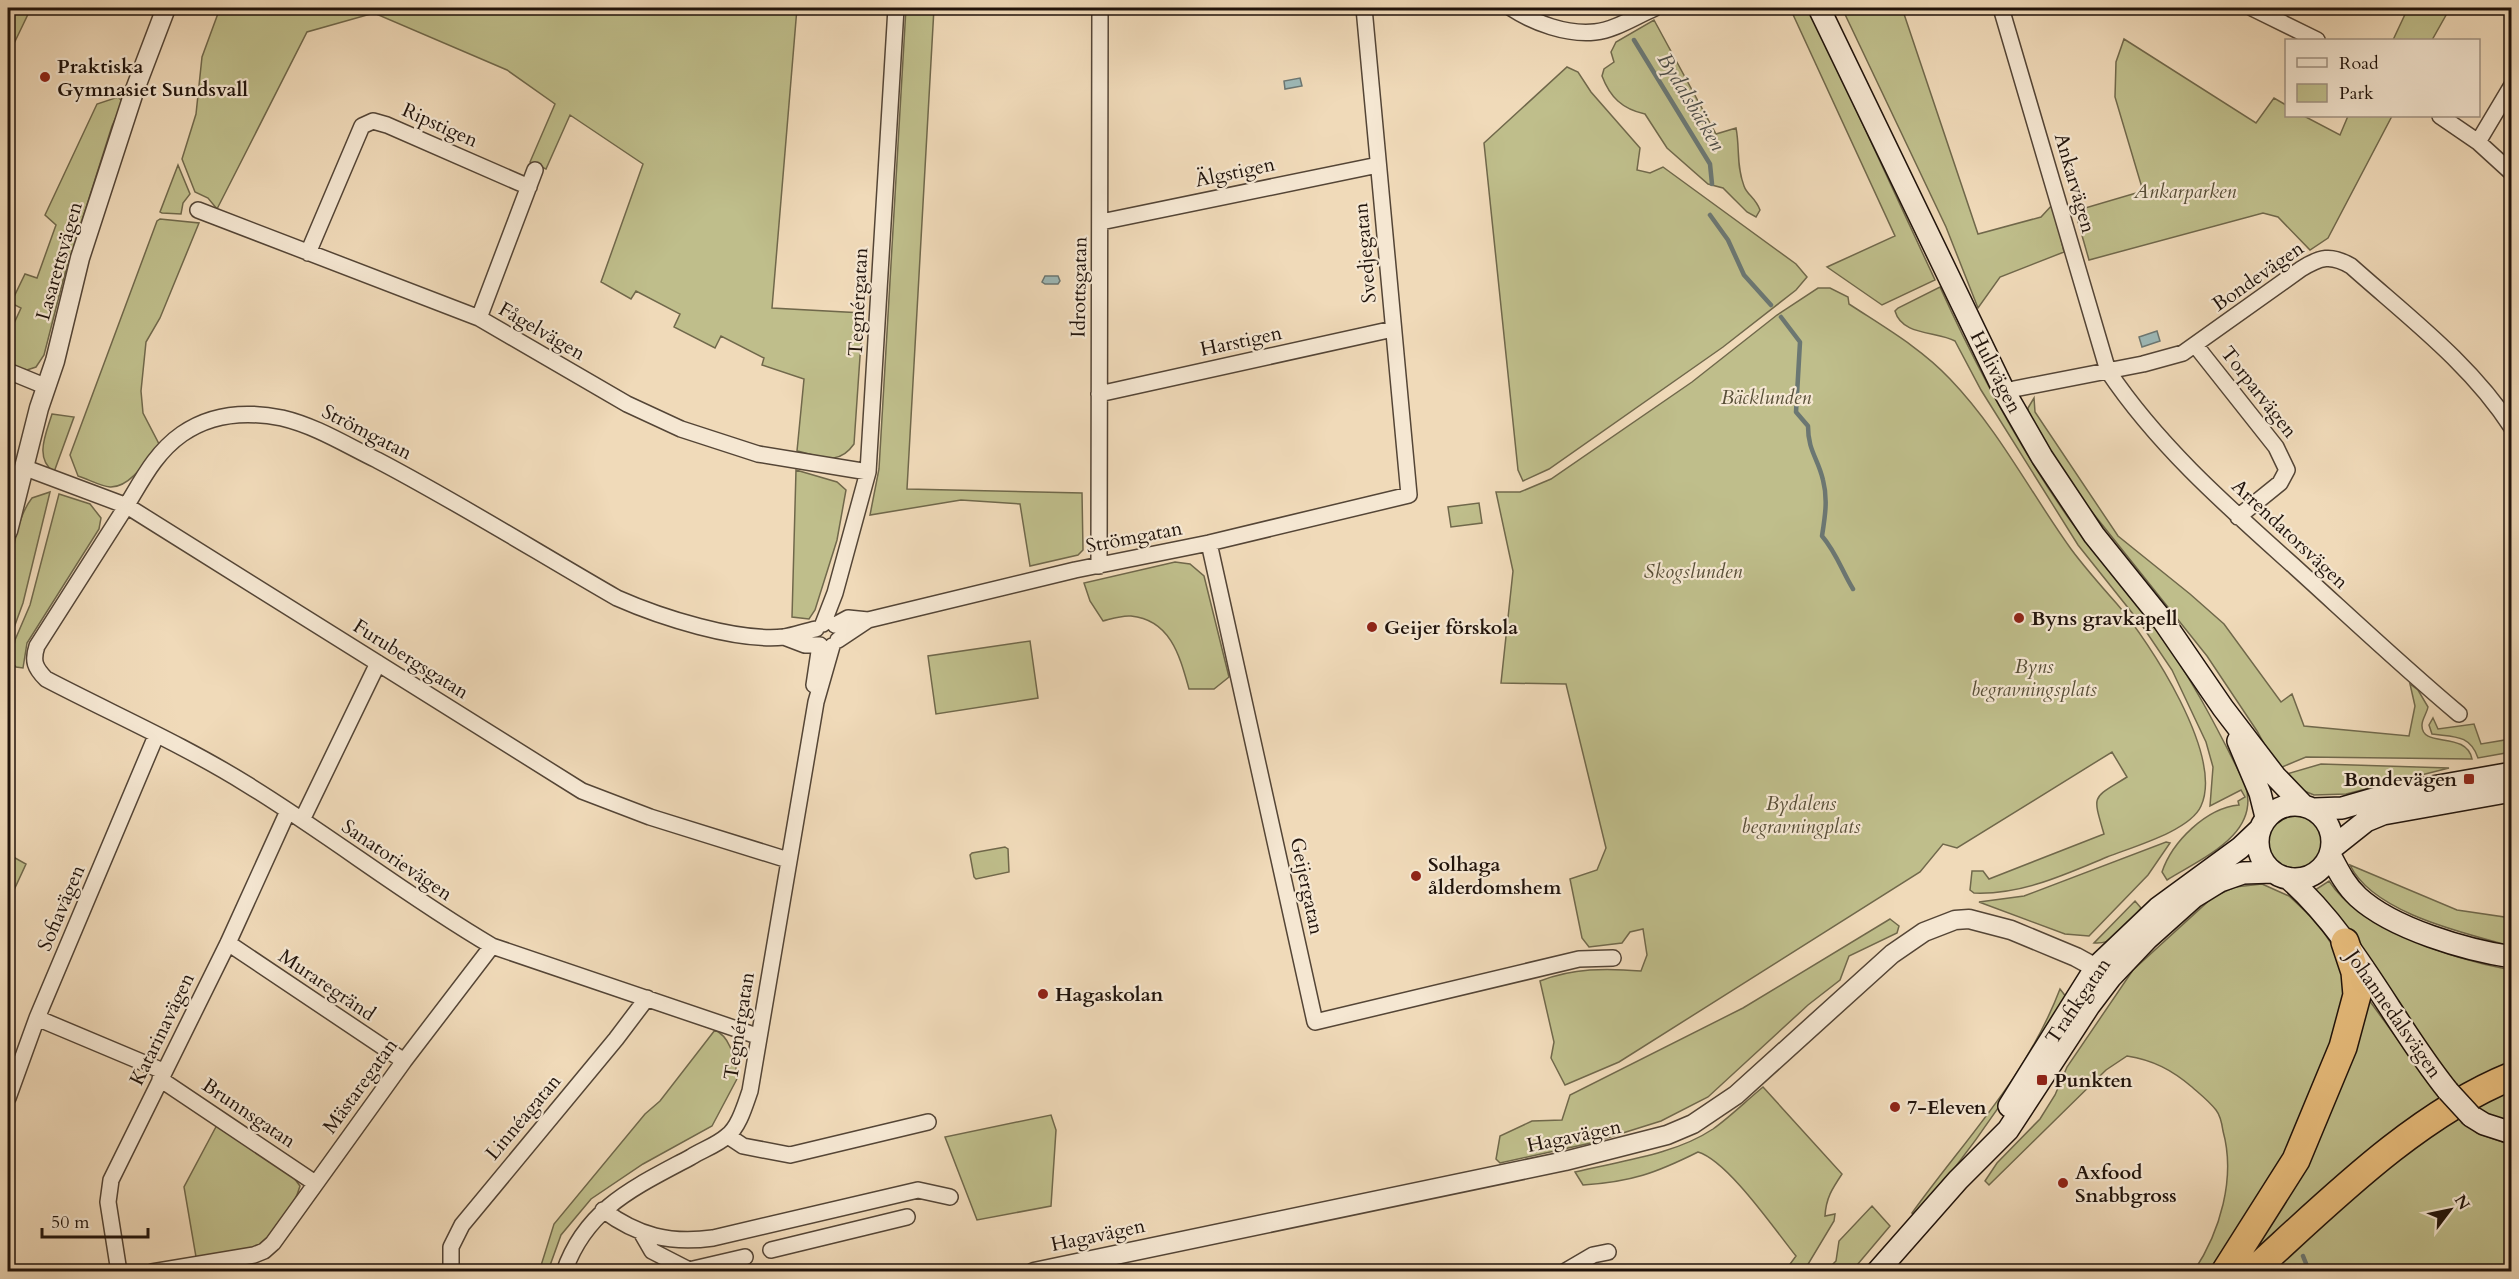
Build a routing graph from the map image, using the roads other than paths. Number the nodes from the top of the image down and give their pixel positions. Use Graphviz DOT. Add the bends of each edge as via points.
graph roads {
  1 [pos="166,8"];
  2 [pos="896,8"];
  3 [pos="1100,8"];
  4 [pos="1364,8"];
  5 [pos="1511,8"];
  6 [pos="1655,8"];
  7 [pos="1819,8"];
  8 [pos="2001,8"];
  9 [pos="2252,8"];
  10 [pos="2315,39"];
  11 [pos="2511,85"];
  12 [pos="2441,117"];
  13 [pos="2478,142"];
  14 [pos="1378,165"];
  15 [pos="536,170"];
  16 [pos="2511,173"];
  17 [pos="529,187"];
  18 [pos="198,210"];
  19 [pos="1101,222"];
  20 [pos="308,253"];
  21 [pos="479,318"];
  22 [pos="1393,329"];
  23 [pos="2196,346"];
  24 [pos="8,370"];
  25 [pos="2108,370"];
  26 [pos="47,387"];
  27 [pos="2004,391"];
  28 [pos="1099,394"];
  29 [pos="2511,428"];
  30 [pos="23,467"];
  31 [pos="868,472"];
  32 [pos="1409,495"];
  33 [pos="127,506"];
  34 [pos="2238,517"];
  35 [pos="8,531"];
  36 [pos="1209,543"];
  37 [pos="1099,566"];
  38 [pos="868,620"];
  39 [pos="825,626"];
  40 [pos="784,637"];
  41 [pos="830,644"];
  42 [pos="378,663"];
  43 [pos="36,670"];
  44 [pos="2223,708"];
  45 [pos="2459,714"];
  46 [pos="156,736"];
  47 [pos="2511,773"];
  48 [pos="2511,791"];
  49 [pos="2308,807"];
  50 [pos="288,811"];
  51 [pos="302,820"];
  52 [pos="2263,824"];
  53 [pos="2331,852"];
  54 [pos="788,860"];
  55 [pos="2280,875"];
  56 [pos="2344,942"];
  57 [pos="228,943"];
  58 [pos="492,946"];
  59 [pos="2511,957"];
  60 [pos="1613,958"];
  61 [pos="2099,978"];
  62 [pos="647,998"];
  63 [pos="37,1018"];
  64 [pos="757,1036"];
  65 [pos="404,1061"];
  66 [pos="161,1075"];
  67 [pos="2511,1076"];
  68 [pos="8,1098"];
  69 [pos="928,1122"];
  70 [pos="2511,1133"];
  71 [pos="728,1136"];
  72 [pos="315,1183"];
  73 [pos="950,1197"];
  74 [pos="603,1210"];
  75 [pos="907,1217"];
  76 [pos="641,1232"];
  77 [pos="771,1250"];
  78 [pos="1608,1252"];
  79 [pos="745,1257"];
  80 [pos="686,1271"];
  81 [pos="119,1272"];
  82 [pos="152,1272"];
  83 [pos="451,1272"];
  84 [pos="564,1272"];
  85 [pos="1034,1272"];
  86 [pos="1564,1272"];
  87 [pos="1877,1272"];
  88 [pos="2224,1272"];
  89 [pos="2252,1272"];
  1 -- 26 [label="street, Lasarettsvägen" via="80,258"];
  2 -- 31 [label="street, Tegnérgatan"];
  3 -- 19 [label="street, Idrottsgatan"];
  4 -- 14 [label="street, Svedjegatan"];
  5 -- 6 [label="street" via="1550,27 1596,32"];
  7 -- 27 [label="main road, Hulivägen"];
  8 -- 25 [label="street, Ankarvägen"];
  9 -- 10 [label="street"];
  11 -- 13 [label="street"];
  12 -- 13 [label="street"];
  13 -- 16 [label="street"];
  14 -- 19 [label="street, Älgstigen"];
  14 -- 22 [label="street, Svedjegatan"];
  15 -- 17 [label="street"];
  17 -- 20 [label="street, Ripstigen" via="373,121 362,126"];
  17 -- 21 [label="street"];
  18 -- 20 [label="street, Fågelvägen"];
  19 -- 28 [label="street, Idrottsgatan"];
  20 -- 21 [label="street, Fågelvägen"];
  21 -- 31 [label="street, Fågelvägen" via="627,404 681,429 758,454"];
  22 -- 28 [label="street, Harstigen"];
  22 -- 32 [label="street, Svedjegatan"];
  23 -- 25 [label="street, Bondevägen" via="2165,359"];
  23 -- 29 [label="street, Bondevägen" via="2314,261 2322,257 2340,259 2455,359"];
  23 -- 34 [label="street, Torparvägen" via="2276,447 2287,470 2280,483"];
  24 -- 26 [label="street"];
  25 -- 27 [label="street, Bondevägen"];
  25 -- 34 [label="street, Arrendatorsvägen" via="2140,417"];
  26 -- 30 [label="street, Lasarettsvägen"];
  27 -- 44 [label="main road, Hulivägen" via="2068,499 2195,664"];
  28 -- 37 [label="street, Idrottsgatan"];
  30 -- 33 [label="street, Furubergsgatan"];
  30 -- 35 [label="street, Lasarettsvägen"];
  31 -- 39 [label="street, Tegnérgatan" via="835,593 838,610"];
  32 -- 36 [label="street, Strömgatan"];
  33 -- 40 [label="street, Strömgatan" via="142,475 156,459 181,435 207,419 245,413 282,418 311,426 412,478 644,610 721,630"];
  33 -- 42 [label="street, Furubergsgatan"];
  33 -- 43 [label="street, Strömgatan" via="37,646 33,656"];
  34 -- 45 [label="street, Arrendatorsvägen"];
  36 -- 37 [label="street, Strömgatan"];
  36 -- 60 [label="street, Geijergatan" via="1314,1022 1579,959"];
  37 -- 38 [label="street, Strömgatan"];
  38 -- 39 [label="street, Strömgatan" via="848,618"];
  38 -- 41 [label="street, Strömgatan"];
  39 -- 40 [label="street, Strömgatan"];
  39 -- 41 [label="street"];
  39 -- 41 [label="street" via="840,635"];
  40 -- 41 [label="street, Strömgatan" via="805,645"];
  41 -- 54 [label="street, Tegnérgatan" via="814,677 816,702"];
  42 -- 51 [label="street"];
  42 -- 54 [label="street, Furubergsgatan" via="590,795"];
  43 -- 46 [label="street, Sanatorievägen" via="46,679"];
  44 -- 49 [label="main road, Hulivägen" via="2275,776"];
  44 -- 52 [label="main road, Hulivägen" via="2260,792"];
  46 -- 50 [label="street, Sanatorievägen" via="208,761"];
  46 -- 63 [label="street, Sofiavägen"];
  47 -- 49 [label="main road" via="2387,795 2342,808"];
  48 -- 53 [label="main road" via="2383,814 2366,821"];
  49 -- 52 [label="main road" via="2284,806"];
  49 -- 53 [label="main road" via="2327,824"];
  50 -- 51 [label="street, Sanatorievägen"];
  50 -- 57 [label="street, Katarinavägen"];
  51 -- 58 [label="street, Sanatorievägen"];
  52 -- 55 [label="main road" via="2258,848 2262,860"];
  52 -- 61 [label="main road, Trafikgatan" via="2240,848 2158,908"];
  53 -- 55 [label="main road" via="2316,873 2300,879"];
  53 -- 59 [label="main road" via="2346,884 2376,910 2443,939"];
  54 -- 64 [label="street, Tegnérgatan"];
  55 -- 56 [label="main road, Johannedalsvägen" via="2309,897"];
  55 -- 61 [label="main road, Trafikgatan" via="2243,873 2220,881 2194,897"];
  56 -- 70 [label="main road, Johannedalsvägen, bridge" via="2424,1062 2448,1091 2484,1125"];
  56 -- 88 [label="highway" via="2355,972 2357,995 2343,1047 2296,1160"];
  57 -- 65 [label="street, Muraregränd"];
  57 -- 66 [label="street, Katarinavägen"];
  58 -- 62 [label="street, Sanatorievägen"];
  58 -- 65 [label="street, Mästaregatan"];
  61 -- 85 [label="street, Hagavägen" via="2076,957 2011,930 1969,919 1955,920 1924,932 1892,954 1755,1078 1714,1111 1685,1128 1644,1143"];
  61 -- 87 [label="main road, Trafikgatan" via="1958,1180"];
  62 -- 64 [label="street, Sanatorievägen"];
  62 -- 83 [label="street, Linnéagatan" via="462,1225 451,1247"];
  63 -- 66 [label="street, Brunnsgatan"];
  63 -- 68 [label="street, Sofiavägen"];
  64 -- 71 [label="street, Tegnérgatan" via="750,1091"];
  65 -- 72 [label="street, Mästaregatan"];
  66 -- 72 [label="street, Brunnsgatan"];
  66 -- 81 [label="street, Katarinavägen" via="107,1190"];
  67 -- 89 [label="highway" via="2406,1138"];
  69 -- 71 [label="street" via="790,1155 743,1146"];
  71 -- 74 [label="street"];
  72 -- 82 [label="street, Mästaregatan" via="264,1251"];
  73 -- 76 [label="street" via="918,1190 713,1238 686,1241"];
  74 -- 76 [label="street"];
  74 -- 84 [label="street" via="586,1227"];
  75 -- 77 [label="street"];
  76 -- 80 [label="street" via="652,1251"];
  78 -- 86 [label="street" via="1593,1255"];
  79 -- 80 [label="street"];
}
